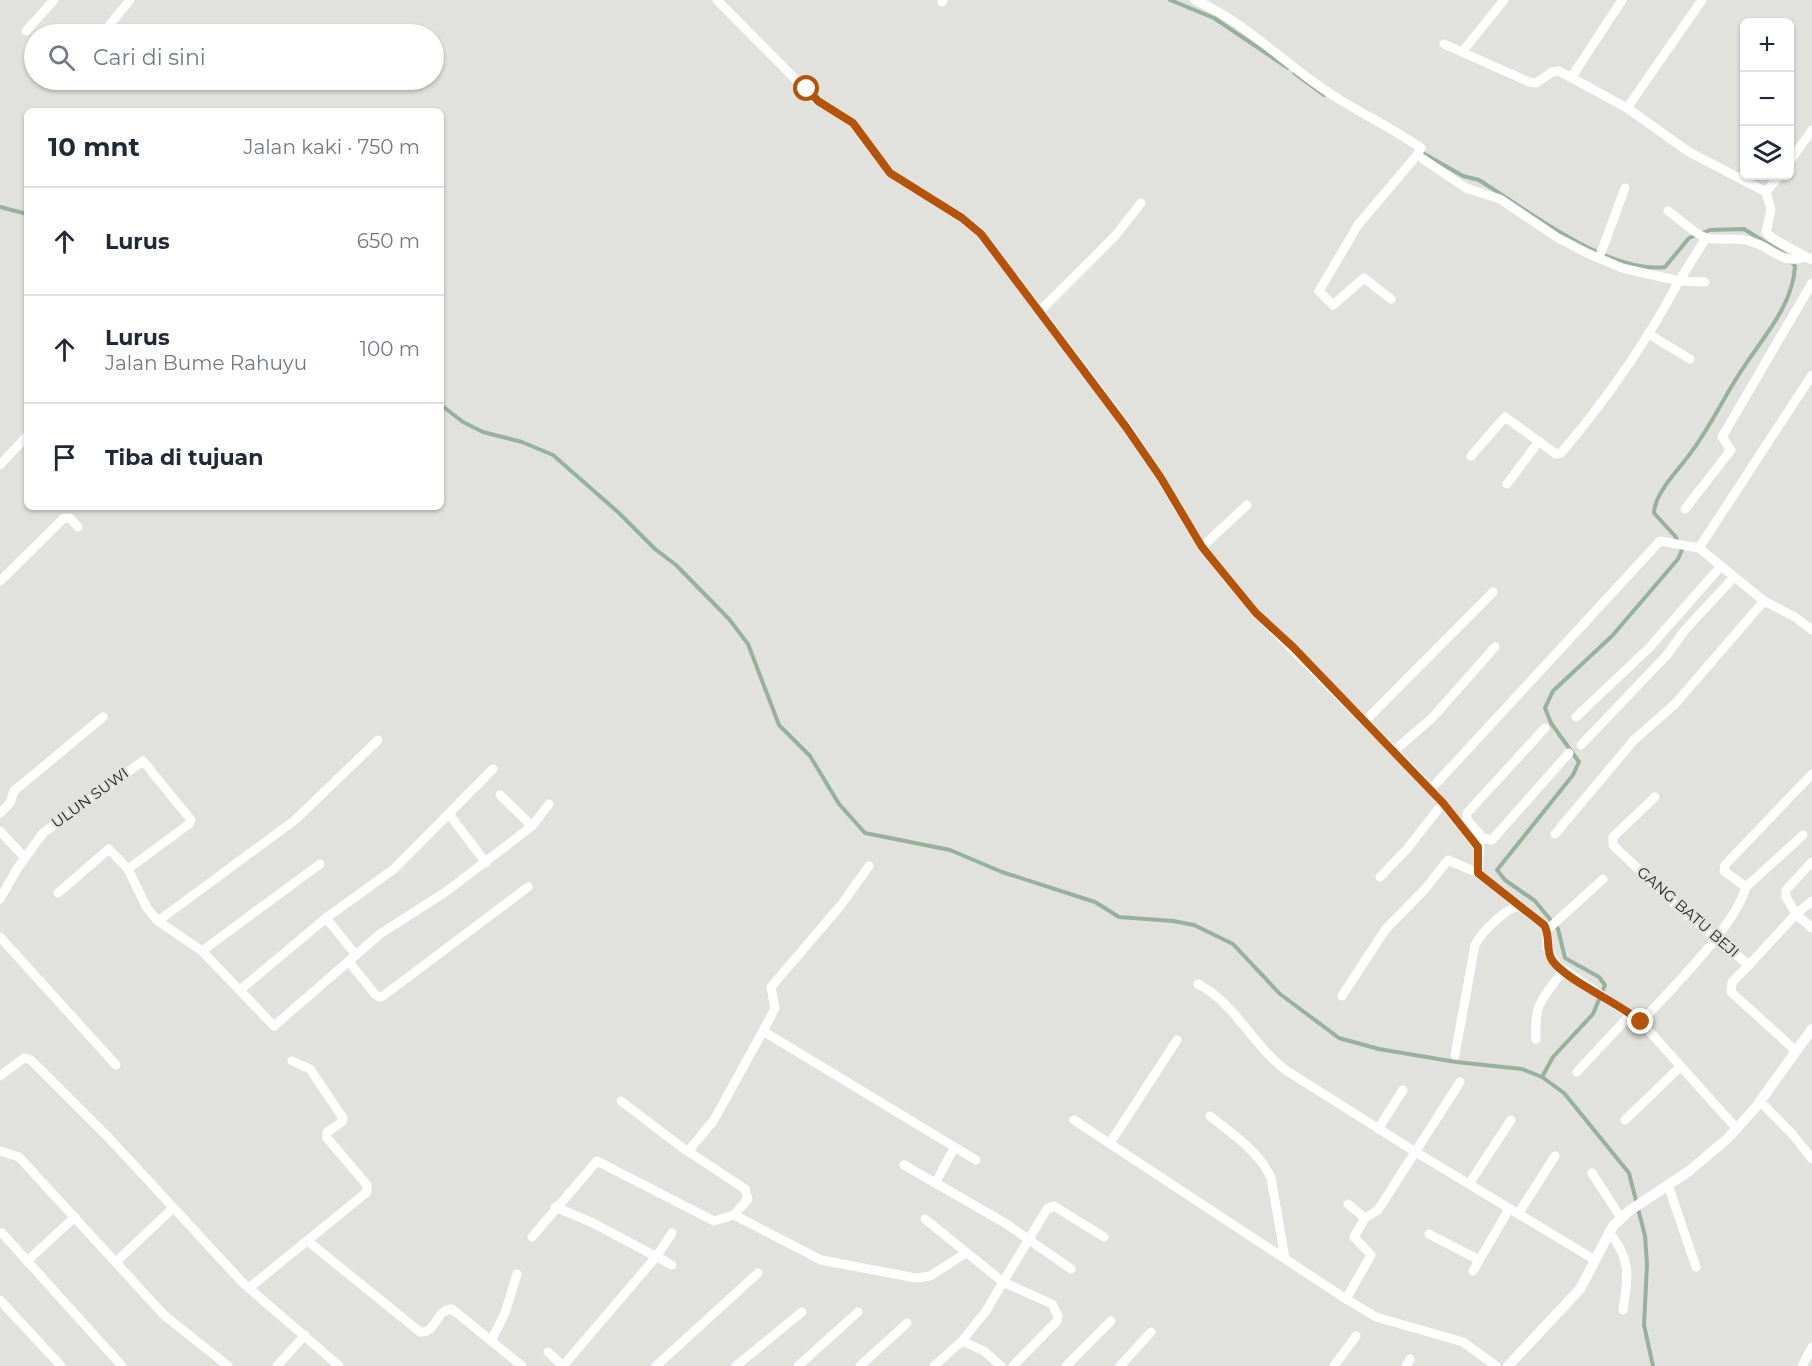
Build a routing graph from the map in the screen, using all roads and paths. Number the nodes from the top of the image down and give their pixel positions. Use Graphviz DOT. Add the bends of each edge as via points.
graph roads {
  1 [pos="54,0"];
  2 [pos="130,0"];
  3 [pos="717,0"];
  4 [pos="1195,0"];
  5 [pos="1504,0"];
  6 [pos="1622,0"];
  7 [pos="1702,0"];
  8 [pos="32,24"];
  9 [pos="110,24"];
  10 [pos="1444,45"];
  11 [pos="1462,52"];
  12 [pos="1571,78"];
  13 [pos="1627,108"];
  14 [pos="1812,130"];
  15 [pos="1417,155"];
  16 [pos="1794,155"];
  17 [pos="1776,180"];
  18 [pos="1625,188"];
  19 [pos="1766,192"];
  20 [pos="1142,203"];
  21 [pos="1668,211"];
  22 [pos="1706,238"];
  23 [pos="1599,258"];
  24 [pos="1808,258"];
  25 [pos="1679,281"];
  26 [pos="1705,282"];
  27 [pos="1812,283"];
  28 [pos="1391,299"];
  29 [pos="1040,311"];
  30 [pos="1650,335"];
  31 [pos="1690,359"];
  32 [pos="1812,375"];
  33 [pos="24,439"];
  34 [pos="1539,441"];
  35 [pos="1472,456"];
  36 [pos="0,465"];
  37 [pos="1507,484"];
  38 [pos="1247,505"];
  39 [pos="1685,509"];
  40 [pos="78,526"];
  41 [pos="1202,547"];
  42 [pos="1699,548"];
  43 [pos="1721,566"];
  44 [pos="1734,577"];
  45 [pos="0,581"];
  46 [pos="1493,592"];
  47 [pos="1764,601"];
  48 [pos="1812,630"];
  49 [pos="1496,647"];
  50 [pos="103,717"];
  51 [pos="1576,717"];
  52 [pos="1365,721"];
  53 [pos="1545,728"];
  54 [pos="378,740"];
  55 [pos="1581,745"];
  56 [pos="1394,751"];
  57 [pos="1569,753"];
  58 [pos="493,770"];
  59 [pos="1812,774"];
  60 [pos="1431,789"];
  61 [pos="500,795"];
  62 [pos="1655,797"];
  63 [pos="1443,803"];
  64 [pos="549,804"];
  65 [pos="0,813"];
  66 [pos="449,814"];
  67 [pos="532,826"];
  68 [pos="0,831"];
  69 [pos="1555,834"];
  70 [pos="1803,835"];
  71 [pos="1480,843"];
  72 [pos="24,857"];
  73 [pos="1812,862"];
  74 [pos="486,863"];
  75 [pos="320,864"];
  76 [pos="870,866"];
  77 [pos="128,869"];
  78 [pos="1478,873"];
  79 [pos="1380,877"];
  80 [pos="1603,879"];
  81 [pos="528,887"];
  82 [pos="1746,888"];
  83 [pos="58,893"];
  84 [pos="0,899"];
  85 [pos="1812,901"];
  86 [pos="1519,907"];
  87 [pos="1796,914"];
  88 [pos="326,918"];
  89 [pos="158,921"];
  90 [pos="1812,928"];
  91 [pos="1547,930"];
  92 [pos="0,937"];
  93 [pos="1716,939"];
  94 [pos="202,951"];
  95 [pos="352,959"];
  96 [pos="1749,965"];
  97 [pos="1563,971"];
  98 [pos="1197,984"];
  99 [pos="240,990"];
  100 [pos="1342,996"];
  101 [pos="1631,1014"];
  102 [pos="1641,1022"];
  103 [pos="763,1031"];
  104 [pos="1811,1032"];
  105 [pos="1536,1039"];
  106 [pos="1177,1040"];
  107 [pos="1795,1050"];
  108 [pos="1455,1055"];
  109 [pos="292,1061"];
  110 [pos="116,1065"];
  111 [pos="1680,1067"];
  112 [pos="1577,1072"];
  113 [pos="0,1076"];
  114 [pos="1460,1082"];
  115 [pos="1403,1090"];
  116 [pos="621,1101"];
  117 [pos="1760,1101"];
  118 [pos="1210,1116"];
  119 [pos="1074,1120"];
  120 [pos="1511,1120"];
  121 [pos="1625,1120"];
  122 [pos="1378,1129"];
  123 [pos="1737,1129"];
  124 [pos="1110,1143"];
  125 [pos="954,1148"];
  126 [pos="689,1150"];
  127 [pos="0,1151"];
  128 [pos="1414,1151"];
  129 [pos="1555,1156"];
  130 [pos="1812,1159"];
  131 [pos="976,1160"];
  132 [pos="904,1165"];
  133 [pos="1592,1173"];
  134 [pos="936,1182"];
  135 [pos="1469,1184"];
  136 [pos="1668,1185"];
  137 [pos="1348,1204"];
  138 [pos="555,1207"];
  139 [pos="173,1208"];
  140 [pos="1513,1211"];
  141 [pos="734,1215"];
  142 [pos="75,1217"];
  143 [pos="1365,1218"];
  144 [pos="1621,1218"];
  145 [pos="925,1219"];
  146 [pos="1609,1232"];
  147 [pos="2,1233"];
  148 [pos="672,1233"];
  149 [pos="1429,1234"];
  150 [pos="532,1237"];
  151 [pos="1104,1237"];
  152 [pos="1027,1239"];
  153 [pos="309,1242"];
  154 [pos="966,1253"];
  155 [pos="656,1257"];
  156 [pos="1285,1258"];
  157 [pos="1479,1260"];
  158 [pos="1596,1260"];
  159 [pos="27,1261"];
  160 [pos="116,1262"];
  161 [pos="672,1265"];
  162 [pos="1696,1267"];
  163 [pos="1071,1269"];
  164 [pos="1473,1271"];
  165 [pos="758,1273"];
  166 [pos="517,1274"];
  167 [pos="1003,1282"];
  168 [pos="249,1288"];
  169 [pos="1346,1299"];
  170 [pos="0,1300"];
  171 [pos="1623,1310"];
  172 [pos="802,1312"];
  173 [pos="858,1312"];
  174 [pos="1112,1321"];
  175 [pos="907,1323"];
  176 [pos="1151,1332"];
  177 [pos="305,1335"];
  178 [pos="1356,1336"];
  179 [pos="490,1341"];
  180 [pos="962,1341"];
  181 [pos="1812,1347"];
  182 [pos="548,1352"];
  183 [pos="562,1365"];
  184 [pos="61,1366"];
  185 [pos="122,1366"];
  186 [pos="228,1366"];
  187 [pos="277,1366"];
  188 [pos="339,1366"];
  189 [pos="522,1366"];
  190 [pos="656,1366"];
  191 [pos="736,1366"];
  192 [pos="798,1366"];
  193 [pos="860,1366"];
  194 [pos="934,1366"];
  195 [pos="1001,1366"];
  196 [pos="1013,1366"];
  197 [pos="1066,1366"];
  198 [pos="1120,1366"];
  199 [pos="1334,1366"];
  200 [pos="1496,1366"];
  201 [pos="1508,1366"];
  202 [pos="1802,1366"];
  1 -- 8 [label="street"];
  2 -- 9 [label="street"];
  3 -- 29 [label="street" via="814,98 853,123 890,173 981,234"];
  4 -- 15 [label="street" via="1245,28 1330,93 1421,148"];
  5 -- 11 [label="street"];
  6 -- 12 [label="street"];
  7 -- 13 [label="street"];
  10 -- 11 [label="street"];
  11 -- 12 [label="street" via="1529,82 1538,82 1554,71"];
  12 -- 13 [label="street"];
  13 -- 19 [label="street" via="1689,152"];
  14 -- 16 [label="street"];
  15 -- 23 [label="street" via="1466,188 1500,199 1558,238"];
  15 -- 28 [label="street" via="1358,225 1319,291 1333,305 1364,278"];
  17 -- 19 [label="street"];
  18 -- 23 [label="street"];
  19 -- 24 [label="street" via="1771,210 1766,232"];
  20 -- 29 [label="street"];
  21 -- 22 [label="street"];
  22 -- 24 [label="street" via="1752,241 1784,260"];
  22 -- 25 [label="street"];
  23 -- 25 [label="street"];
  25 -- 26 [label="street"];
  25 -- 30 [label="street"];
  27 -- 39 [label="street" via="1722,437 1731,450"];
  29 -- 41 [label="street" via="1132,436"];
  30 -- 31 [label="street"];
  30 -- 34 [label="street" via="1596,412 1561,453 1556,454"];
  32 -- 42 [label="street"];
  33 -- 36 [label="street"];
  34 -- 35 [label="street" via="1503,417"];
  34 -- 37 [label="street"];
  38 -- 41 [label="street"];
  40 -- 45 [label="street" via="64,518"];
  41 -- 52 [label="street" via="1256,613"];
  42 -- 43 [label="street"];
  42 -- 60 [label="street" via="1660,541"];
  43 -- 44 [label="street"];
  43 -- 51 [label="street" via="1649,648"];
  44 -- 47 [label="street"];
  44 -- 55 [label="street"];
  46 -- 52 [label="street"];
  47 -- 48 [label="street"];
  47 -- 69 [label="street" via="1675,704 1634,740"];
  49 -- 56 [label="street" via="1433,717"];
  50 -- 65 [label="street" via="12,792 10,804"];
  52 -- 56 [label="street"];
  53 -- 71 [label="street" via="1467,813"];
  54 -- 89 [label="street" via="295,820"];
  56 -- 60 [label="street"];
  57 -- 71 [label="street" via="1492,840"];
  58 -- 66 [label="street"];
  59 -- 82 [label="street" via="1725,865 1724,871"];
  60 -- 63 [label="street"];
  61 -- 67 [label="street"];
  62 -- 93 [label="street, GANG BATU BEJI" via="1613,837 1613,845"];
  63 -- 71 [label="street"];
  63 -- 79 [label="street"];
  64 -- 67 [label="street"];
  66 -- 74 [label="street"];
  66 -- 88 [label="street" via="394,869"];
  67 -- 74 [label="street"];
  68 -- 72 [label="street"];
  70 -- 82 [label="street"];
  71 -- 78 [label="street"];
  72 -- 77 [label="street, ULUN SUWI" via="50,827 143,761 191,820"];
  72 -- 84 [label="street, ULUN SUWI"];
  73 -- 87 [label="street" via="1786,890"];
  74 -- 95 [label="street" via="380,934"];
  75 -- 94 [label="street"];
  76 -- 103 [label="street" via="771,987 775,1008"];
  77 -- 83 [label="street" via="113,851 105,850"];
  77 -- 89 [label="street" via="143,902"];
  78 -- 86 [label="street"];
  78 -- 100 [label="street" via="1448,860 1385,930"];
  80 -- 91 [label="street"];
  81 -- 95 [label="street" via="383,996 375,994"];
  82 -- 93 [label="street"];
  85 -- 87 [label="street"];
  86 -- 91 [label="street"];
  86 -- 108 [label="street" via="1509,910 1485,930 1475,945"];
  87 -- 90 [label="street"];
  87 -- 96 [label="street"];
  88 -- 95 [label="street"];
  88 -- 99 [label="street"];
  89 -- 94 [label="street"];
  91 -- 97 [label="street" via="1550,954"];
  92 -- 110 [label="street"];
  93 -- 96 [label="street, GANG BATU BEJI"];
  93 -- 102 [label="street"];
  94 -- 99 [label="street"];
  95 -- 99 [label="street" via="274,1026"];
  96 -- 107 [label="street, GANG BATU BEJI" via="1732,982 1731,993"];
  97 -- 101 [label="street"];
  97 -- 105 [label="street" via="1537,1007"];
  98 -- 122 [label="street" via="1219,998 1278,1064"];
  101 -- 102 [label="street"];
  101 -- 112 [label="street"];
  102 -- 111 [label="street"];
  103 -- 125 [label="street"];
  103 -- 126 [label="street" via="714,1120"];
  104 -- 107 [label="street"];
  106 -- 124 [label="street"];
  107 -- 117 [label="street"];
  109 -- 153 [label="street" via="310,1069 343,1118 327,1132 327,1138 368,1188 366,1194"];
  111 -- 121 [label="street"];
  111 -- 123 [label="street"];
  113 -- 139 [label="street" via="26,1058 70,1097"];
  114 -- 128 [label="street"];
  115 -- 122 [label="street"];
  116 -- 126 [label="street"];
  117 -- 123 [label="street"];
  117 -- 130 [label="street"];
  118 -- 156 [label="street" via="1267,1168"];
  119 -- 124 [label="street"];
  120 -- 135 [label="street"];
  122 -- 128 [label="street"];
  123 -- 136 [label="street"];
  124 -- 156 [label="street"];
  125 -- 131 [label="street"];
  125 -- 134 [label="street"];
  126 -- 141 [label="street" via="747,1192 748,1199"];
  127 -- 142 [label="street" via="19,1157"];
  128 -- 135 [label="street"];
  128 -- 143 [label="street" via="1378,1210"];
  129 -- 140 [label="street"];
  132 -- 134 [label="street"];
  133 -- 144 [label="street"];
  134 -- 152 [label="street"];
  135 -- 140 [label="street"];
  136 -- 144 [label="street"];
  136 -- 162 [label="street"];
  137 -- 143 [label="street"];
  138 -- 141 [label="street" via="597,1161 707,1220 721,1221"];
  138 -- 150 [label="street"];
  138 -- 155 [label="street"];
  139 -- 160 [label="street"];
  139 -- 168 [label="street"];
  140 -- 157 [label="street"];
  140 -- 158 [label="street"];
  141 -- 154 [label="street" via="821,1260 916,1278 930,1276"];
  142 -- 159 [label="street"];
  142 -- 160 [label="street"];
  143 -- 169 [label="street" via="1354,1237 1368,1251 1370,1259"];
  144 -- 146 [label="street"];
  145 -- 154 [label="street"];
  146 -- 158 [label="street"];
  146 -- 171 [label="street" via="1626,1258"];
  147 -- 159 [label="street"];
  148 -- 155 [label="street"];
  149 -- 157 [label="street"];
  151 -- 152 [label="street" via="1050,1206"];
  152 -- 163 [label="street"];
  152 -- 167 [label="street"];
  153 -- 168 [label="street"];
  153 -- 179 [label="street" via="420,1332 429,1330 442,1312 452,1309"];
  154 -- 167 [label="street"];
  155 -- 161 [label="street"];
  155 -- 183 [label="street"];
  156 -- 169 [label="street"];
  157 -- 164 [label="street"];
  158 -- 201 [label="street" via="1580,1289"];
  159 -- 185 [label="street"];
  160 -- 186 [label="street" via="164,1315"];
  165 -- 190 [label="street"];
  166 -- 179 [label="street"];
  167 -- 180 [label="street"];
  167 -- 196 [label="street" via="1052,1304 1058,1316"];
  168 -- 177 [label="street"];
  169 -- 200 [label="street" via="1387,1320 1463,1342"];
  170 -- 184 [label="street"];
  172 -- 191 [label="street"];
  173 -- 192 [label="street"];
  174 -- 197 [label="street"];
  175 -- 193 [label="street"];
  176 -- 198 [label="street"];
  177 -- 187 [label="street"];
  177 -- 188 [label="street"];
  178 -- 199 [label="street"];
  179 -- 189 [label="street"];
  180 -- 194 [label="street"];
  180 -- 195 [label="street" via="984,1351"];
  181 -- 202 [label="street"];
  182 -- 183 [label="street"];
}
